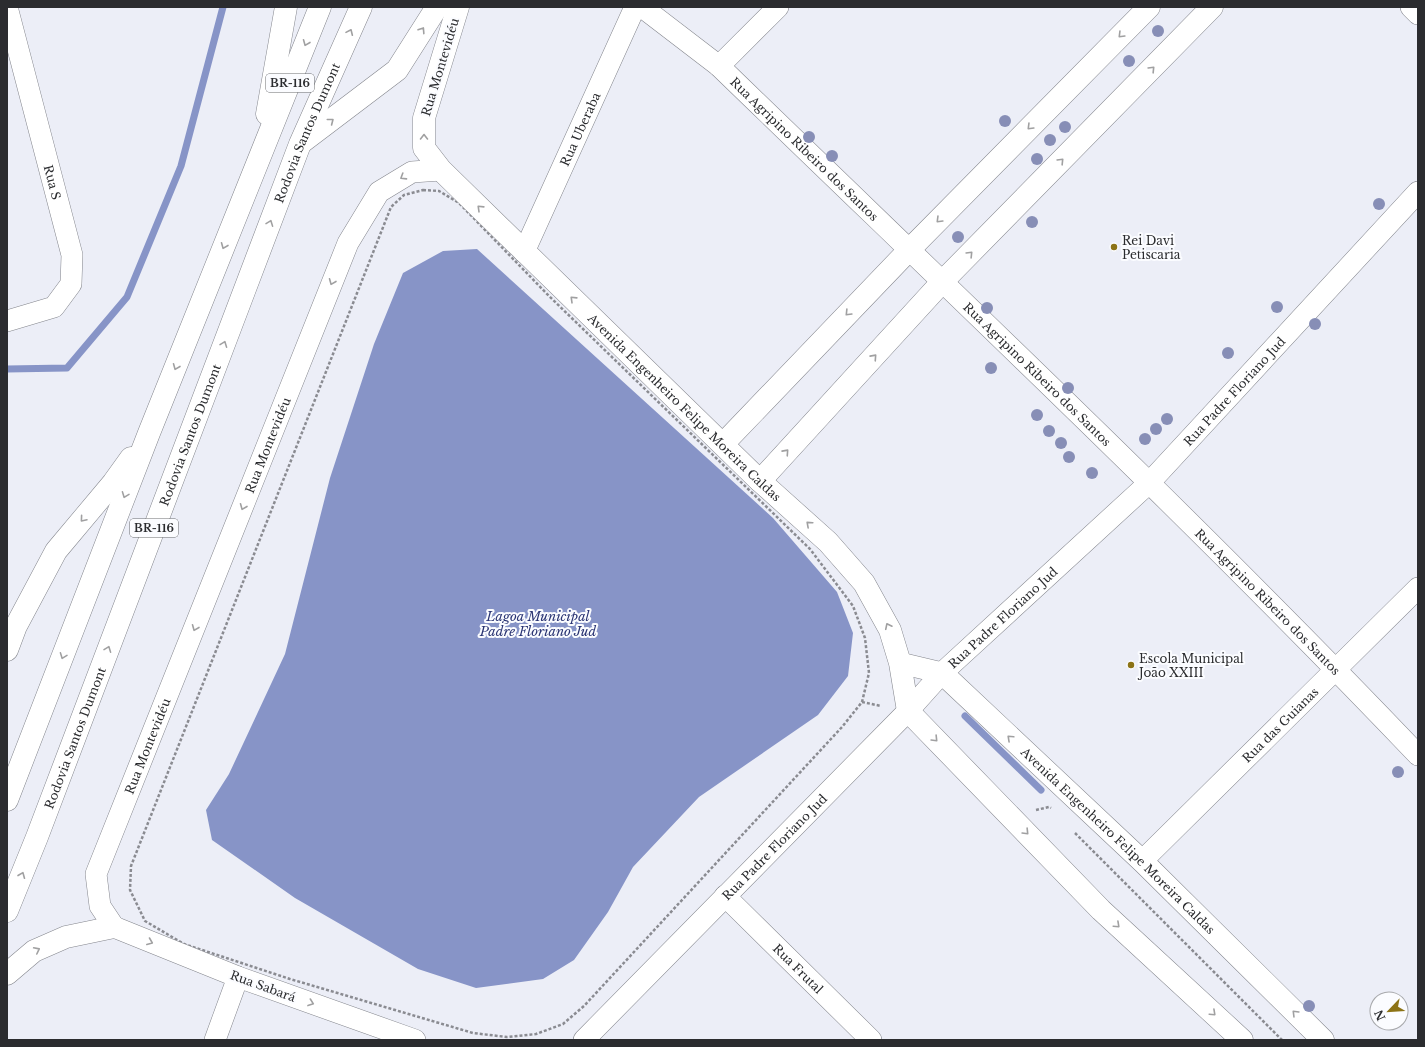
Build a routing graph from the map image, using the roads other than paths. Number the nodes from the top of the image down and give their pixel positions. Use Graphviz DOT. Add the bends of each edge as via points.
graph roads {
  1 [pos="7,7"];
  2 [pos="286,7"];
  3 [pos="320,7"];
  4 [pos="361,7"];
  5 [pos="437,7"];
  6 [pos="458,7"];
  7 [pos="634,7"];
  8 [pos="642,7"];
  9 [pos="778,7"];
  10 [pos="1149,7"];
  11 [pos="1212,7"];
  12 [pos="1411,7"];
  13 [pos="1418,14"];
  14 [pos="719,66"];
  15 [pos="300,144"];
  16 [pos="260,158"];
  17 [pos="441,170"];
  18 [pos="1418,192"];
  19 [pos="909,250"];
  20 [pos="524,252"];
  21 [pos="942,282"];
  22 [pos="7,321"];
  23 [pos="149,433"];
  24 [pos="723,444"];
  25 [pos="760,481"];
  26 [pos="1150,482"];
  27 [pos="1418,588"];
  28 [pos="11,625"];
  29 [pos="7,650"];
  30 [pos="900,663"];
  31 [pos="1336,670"];
  32 [pos="942,673"];
  33 [pos="908,711"];
  34 [pos="1418,755"];
  35 [pos="7,800"];
  36 [pos="1142,861"];
  37 [pos="726,896"];
  38 [pos="7,911"];
  39 [pos="114,927"];
  40 [pos="7,974"];
  41 [pos="238,976"];
  42 [pos="215,1040"];
  43 [pos="415,1040"];
  44 [pos="584,1040"];
  45 [pos="870,1040"];
  46 [pos="1242,1040"];
  47 [pos="1323,1040"];
  1 -- 22 [label="street, Rua S" via="72,255 71,284 54,307"];
  2 -- 16 [label="main road"];
  3 -- 16 [label="main road, BR-116, one-way"];
  15 -- 4 [label="main road, Rodovia Santos Dumont / BR-116, one-way"];
  15 -- 5 [label="main road, one-way" via="396,70"];
  17 -- 6 [label="main road, Rua Montevidéu, one-way" via="424,148 424,118"];
  7 -- 20 [label="street, Rua Uberaba"];
  8 -- 14 [label="street, Rua Agripino Ribeiro dos Santos"];
  9 -- 14 [label="street"];
  10 -- 19 [label="main road, one-way"];
  21 -- 11 [label="main road, one-way"];
  12 -- 13 [label="street"];
  14 -- 19 [label="street, Rua Agripino Ribeiro dos Santos"];
  38 -- 15 [label="main road, Rodovia Santos Dumont / BR-116, one-way"];
  16 -- 23 [label="main road, BR-116, one-way"];
  20 -- 17 [label="main road, Avenida Engenheiro Felipe Moreira Caldas, one-way"];
  17 -- 39 [label="street, Rua Montevidéu, one-way" via="412,172 379,192 348,243 96,874 100,906"];
  18 -- 26 [label="street, Rua Padre Floriano Jud"];
  19 -- 21 [label="street, Rua Agripino Ribeiro dos Santos"];
  19 -- 24 [label="main road, one-way"];
  24 -- 20 [label="main road, Avenida Engenheiro Felipe Moreira Caldas, one-way"];
  25 -- 21 [label="main road, one-way"];
  21 -- 26 [label="street, Rua Agripino Ribeiro dos Santos"];
  23 -- 28 [label="main road, one-way" via="113,483 56,551"];
  23 -- 35 [label="main road, BR-116, one-way"];
  24 -- 25 [label="main road, Avenida Engenheiro Felipe Moreira Caldas"];
  30 -- 25 [label="main road, Avenida Engenheiro Felipe Moreira Caldas, one-way" via="890,630 864,583 828,542"];
  26 -- 31 [label="street, Rua Agripino Ribeiro dos Santos"];
  26 -- 32 [label="street, Rua Padre Floriano Jud"];
  27 -- 31 [label="street, Rua das Guianas"];
  28 -- 29 [label="main road"];
  30 -- 32 [label="street, Avenida Engenheiro Felipe Moreira Caldas"];
  30 -- 33 [label="main road, Avenida Engenheiro Felipe Moreira Caldas"];
  31 -- 34 [label="street, Rua Agripino Ribeiro dos Santos"];
  31 -- 36 [label="street, Rua das Guianas"];
  32 -- 33 [label="street, Rua Padre Floriano Jud"];
  36 -- 32 [label="main road, Avenida Engenheiro Felipe Moreira Caldas, one-way"];
  33 -- 37 [label="street, Rua Padre Floriano Jud"];
  33 -- 46 [label="main road, one-way" via="1101,910"];
  47 -- 36 [label="main road, Avenida Engenheiro Felipe Moreira Caldas, one-way"];
  37 -- 44 [label="street, Rua Padre Floriano Jud"];
  37 -- 45 [label="street, Rua Frutal"];
  40 -- 39 [label="main road, one-way" via="34,951 66,937"];
  39 -- 41 [label="street, Rua Sabará, one-way"];
  41 -- 42 [label="street"];
  41 -- 43 [label="street, Rua Sabará, one-way"];
}
